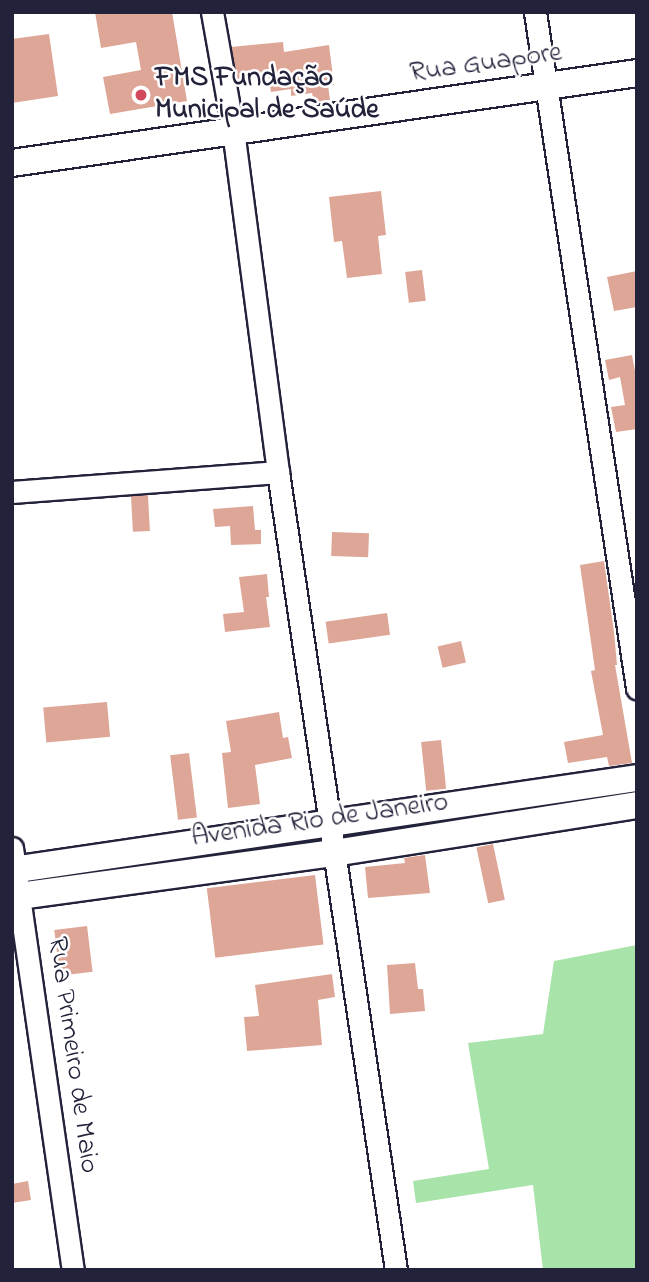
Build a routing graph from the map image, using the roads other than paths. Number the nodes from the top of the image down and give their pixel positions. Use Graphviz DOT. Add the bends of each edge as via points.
graph roads {
  1 [pos="212,12"];
  2 [pos="535,12"];
  3 [pos="637,73"];
  4 [pos="547,88"];
  5 [pos="233,130"];
  6 [pos="12,163"];
  7 [pos="278,471"];
  8 [pos="12,492"];
  9 [pos="637,688"];
  10 [pos="637,778"];
  11 [pos="637,805"];
  12 [pos="331,825"];
  13 [pos="334,853"];
  14 [pos="14,862"];
  15 [pos="17,896"];
  16 [pos="73,1270"];
  17 [pos="396,1270"];
  1 -- 5 [label="street"];
  2 -- 4 [label="street"];
  3 -- 4 [label="street, Rua Guapore"];
  4 -- 5 [label="street, Rua Guapore"];
  4 -- 9 [label="street"];
  5 -- 6 [label="street, Rua Guapore"];
  5 -- 7 [label="street"];
  7 -- 8 [label="street"];
  7 -- 12 [label="street"];
  10 -- 12 [label="street, Avenida Rio de Janeiro"];
  11 -- 13 [label="street, Avenida Rio de Janeiro"];
  12 -- 13 [label="street"];
  12 -- 14 [label="street, Avenida Rio de Janeiro"];
  13 -- 15 [label="street, Avenida Rio de Janeiro"];
  13 -- 17 [label="street"];
  14 -- 15 [label="street, Rua Primeiro de Maio"];
  15 -- 16 [label="street, Rua Primeiro de Maio"];
}
